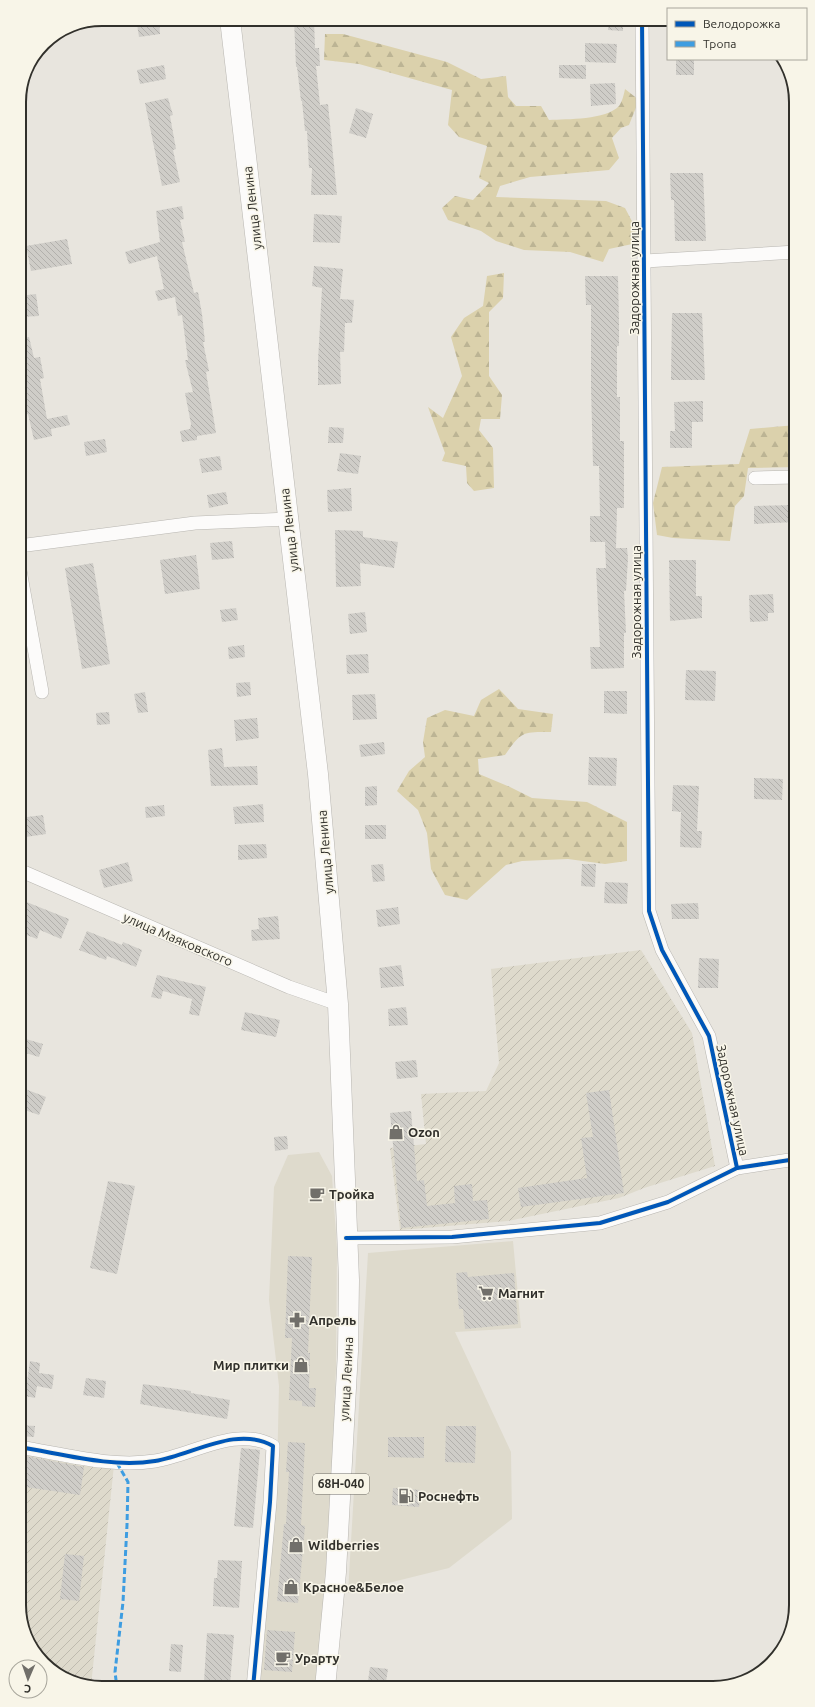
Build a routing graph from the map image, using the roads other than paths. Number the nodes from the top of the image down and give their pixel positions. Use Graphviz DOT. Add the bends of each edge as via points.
graph roads {
  1 [pos="231,26"];
  2 [pos="642,26"];
  3 [pos="789,252"];
  4 [pos="645,261"];
  5 [pos="755,478"];
  6 [pos="789,478"];
  7 [pos="288,519"];
  8 [pos="26,545"];
  9 [pos="26,604"];
  10 [pos="42,692"];
  11 [pos="26,873"];
  12 [pos="338,1004"];
  13 [pos="789,1160"];
  14 [pos="737,1168"];
  15 [pos="346,1238"];
  16 [pos="26,1448"];
  17 [pos="254,1681"];
  18 [pos="326,1681"];
  1 -- 7 [label="main road, улица Ленина"];
  2 -- 4 [label="street, Задорожная улица"];
  3 -- 4 [label="street"];
  4 -- 14 [label="street, Задорожная улица" via="649,911 662,950 709,1036"];
  5 -- 6 [label="street"];
  7 -- 8 [label="street" via="195,523"];
  7 -- 12 [label="main road, улица Ленина" via="318,774"];
  9 -- 10 [label="street"];
  11 -- 12 [label="street, улица Маяковского" via="289,987"];
  12 -- 15 [label="main road, улица Ленина / 68Н-040"];
  13 -- 14 [label="street"];
  14 -- 15 [label="street" via="668,1202 600,1224 452,1237"];
  15 -- 18 [label="main road, улица Ленина / 68Н-040" via="349,1280 348,1351 336,1572"];
  16 -- 17 [label="street" via="125,1464 155,1461 245,1437 273,1446"];
}
